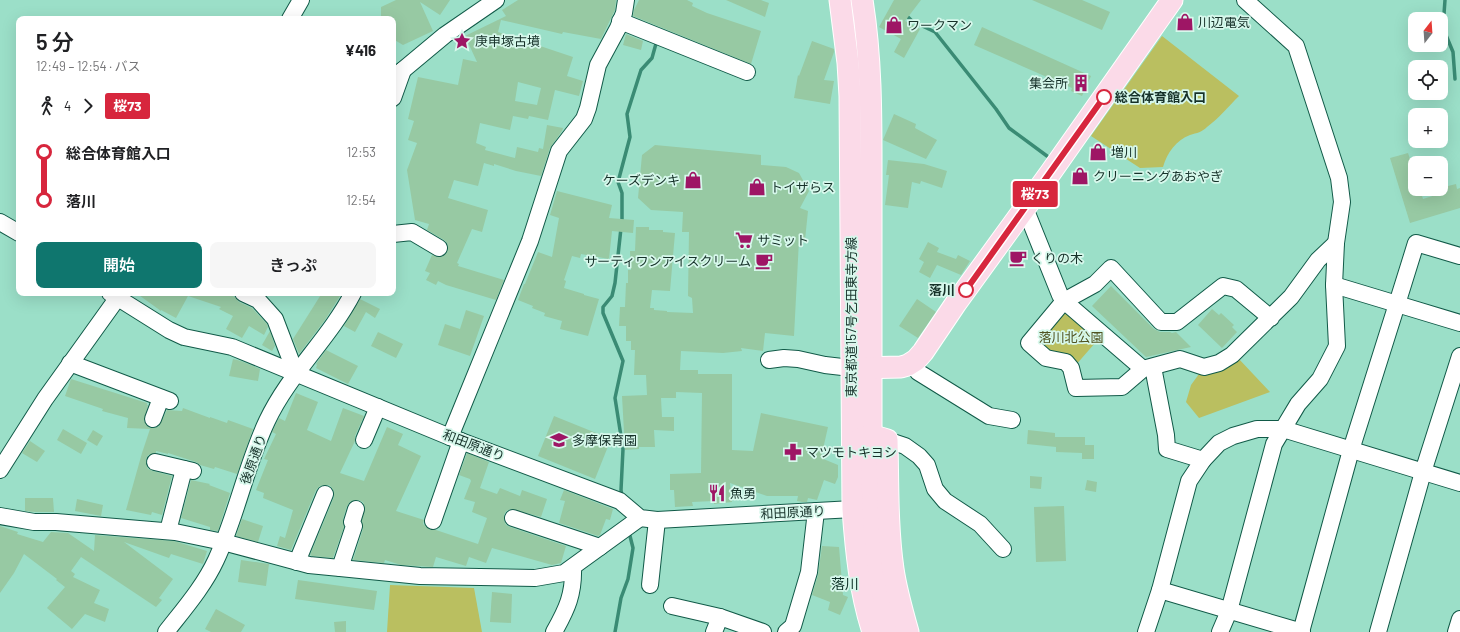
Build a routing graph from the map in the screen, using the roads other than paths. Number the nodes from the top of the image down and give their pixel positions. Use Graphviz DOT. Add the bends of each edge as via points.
graph roads {
  1 [pos="301,0"];
  2 [pos="496,0"];
  3 [pos="626,0"];
  4 [pos="840,0"];
  5 [pos="862,0"];
  6 [pos="1172,0"];
  7 [pos="1246,0"];
  8 [pos="292,16"];
  9 [pos="620,21"];
  10 [pos="747,72"];
  11 [pos="398,73"];
  12 [pos="396,83"];
  13 [pos="1025,208"];
  14 [pos="0,222"];
  15 [pos="16,231"];
  16 [pos="396,234"];
  17 [pos="1336,243"];
  18 [pos="439,248"];
  19 [pos="1460,256"];
  20 [pos="1334,285"];
  21 [pos="115,296"];
  22 [pos="118,296"];
  23 [pos="249,296"];
  24 [pos="351,296"];
  25 [pos="1064,301"];
  26 [pos="1397,304"];
  27 [pos="1271,318"];
  28 [pos="1460,323"];
  29 [pos="1460,356"];
  30 [pos="769,360"];
  31 [pos="70,363"];
  32 [pos="912,363"];
  33 [pos="861,368"];
  34 [pos="1148,368"];
  35 [pos="296,374"];
  36 [pos="378,407"];
  37 [pos="152,419"];
  38 [pos="1012,420"];
  39 [pos="1283,429"];
  40 [pos="879,438"];
  41 [pos="456,439"];
  42 [pos="364,440"];
  43 [pos="1351,450"];
  44 [pos="852,454"];
  45 [pos="1203,460"];
  46 [pos="155,462"];
  47 [pos="0,470"];
  48 [pos="1423,472"];
  49 [pos="1460,483"];
  50 [pos="873,492"];
  51 [pos="325,494"];
  52 [pos="356,509"];
  53 [pos="853,509"];
  54 [pos="816,511"];
  55 [pos="631,513"];
  56 [pos="0,516"];
  57 [pos="513,518"];
  58 [pos="657,520"];
  59 [pos="433,521"];
  60 [pos="168,531"];
  61 [pos="223,542"];
  62 [pos="600,547"];
  63 [pos="1003,549"];
  64 [pos="297,562"];
  65 [pos="573,567"];
  66 [pos="340,568"];
  67 [pos="650,585"];
  68 [pos="1160,590"];
  69 [pos="672,606"];
  70 [pos="1229,611"];
  71 [pos="1460,619"];
  72 [pos="717,625"];
  73 [pos="792,630"];
  74 [pos="166,632"];
  75 [pos="554,632"];
  76 [pos="763,632"];
  77 [pos="873,632"];
  78 [pos="892,632"];
  79 [pos="908,632"];
  80 [pos="1146,632"];
  81 [pos="1220,632"];
  82 [pos="1301,632"];
  83 [pos="1378,632"];
  84 [pos="1456,632"];
  1 -- 8 [label="street"];
  2 -- 11 [label="street" via="445,35"];
  3 -- 9 [label="street"];
  4 -- 33 [label="main road, 東京都道157号乞田東寺方線" via="850,96"];
  5 -- 33 [label="main road, 東京都道157号乞田東寺方線" via="869,57 870,98"];
  6 -- 13 [label="main road"];
  7 -- 17 [label="street" via="1296,46 1339,178 1342,202"];
  9 -- 10 [label="street"];
  9 -- 41 [label="street" via="598,65 584,119 559,151 530,241"];
  11 -- 12 [label="street"];
  13 -- 25 [label="street"];
  13 -- 32 [label="main road" via="923,352"];
  14 -- 15 [label="street"];
  16 -- 18 [label="street" via="412,232"];
  17 -- 20 [label="street"];
  17 -- 27 [label="street" via="1318,260 1291,297"];
  19 -- 26 [label="street" via="1416,243"];
  20 -- 26 [label="street"];
  20 -- 39 [label="street" via="1337,346 1320,379 1298,404"];
  21 -- 31 [label="street"];
  22 -- 35 [label="street, 和田原通り" via="184,337 232,347"];
  23 -- 35 [label="street" via="258,300 275,319"];
  24 -- 35 [label="street, 後原通り"];
  25 -- 27 [label="street" via="1095,284 1111,268 1161,322 1177,322 1223,286 1236,289"];
  25 -- 34 [label="street"];
  25 -- 34 [label="street" via="1029,344 1046,358 1066,362 1071,368 1076,388 1122,387"];
  26 -- 28 [label="street"];
  26 -- 43 [label="street"];
  27 -- 34 [label="street" via="1232,355 1219,363 1204,367 1180,359"];
  29 -- 48 [label="street"];
  30 -- 33 [label="street" via="798,359 825,365"];
  31 -- 37 [label="street" via="165,399"];
  31 -- 47 [label="street"];
  32 -- 33 [label="main road, 東京都道157号乞田東寺方線" via="901,367"];
  32 -- 38 [label="street" via="918,372 989,416"];
  33 -- 40 [label="main road, 東京都道157号乞田東寺方線"];
  33 -- 44 [label="main road, 東京都道157号乞田東寺方線"];
  34 -- 45 [label="street" via="1166,435 1167,449"];
  35 -- 36 [label="street, 和田原通り"];
  35 -- 61 [label="street, 後原通り" via="264,427"];
  36 -- 41 [label="street, 和田原通り"];
  36 -- 42 [label="street"];
  39 -- 43 [label="street"];
  39 -- 45 [label="street" via="1257,429 1233,436 1219,443"];
  39 -- 70 [label="street" via="1274,444"];
  40 -- 44 [label="main road" via="861,438 855,444"];
  40 -- 50 [label="main road, 東京都道157号乞田東寺方線"];
  40 -- 63 [label="street" via="905,446 919,456 927,465 935,489 945,501 980,524"];
  40 -- 79 [label="main road" via="890,546 898,595"];
  41 -- 55 [label="street, 和田原通り"];
  41 -- 59 [label="street"];
  43 -- 48 [label="street"];
  43 -- 82 [label="street"];
  44 -- 53 [label="main road, 東京都道157号乞田東寺方線"];
  45 -- 68 [label="street" via="1189,481"];
  46 -- 60 [label="street" via="189,470"];
  48 -- 49 [label="street"];
  48 -- 83 [label="street"];
  50 -- 53 [label="street" via="868,504"];
  50 -- 78 [label="main road, 東京都道157号乞田東寺方線" via="878,571"];
  51 -- 64 [label="street" via="314,508"];
  52 -- 66 [label="street" via="352,522 354,526"];
  53 -- 54 [label="street, 和田原通り"];
  53 -- 77 [label="main road, 東京都道157号乞田東寺方線" via="864,600"];
  54 -- 58 [label="street, 和田原通り"];
  54 -- 73 [label="street" via="809,572"];
  55 -- 58 [label="street, 和田原通り"];
  55 -- 62 [label="street" via="618,534"];
  56 -- 60 [label="street" via="34,522"];
  57 -- 62 [label="street"];
  58 -- 67 [label="street"];
  60 -- 61 [label="street"];
  61 -- 64 [label="street"];
  61 -- 74 [label="street, 後原通り" via="216,561 200,587"];
  62 -- 65 [label="street"];
  64 -- 66 [label="street"];
  65 -- 66 [label="street" via="564,573 535,578 420,576"];
  65 -- 75 [label="street" via="574,583 567,608"];
  68 -- 70 [label="street"];
  68 -- 80 [label="street"];
  69 -- 72 [label="street"];
  70 -- 81 [label="street"];
  70 -- 82 [label="street"];
  71 -- 84 [label="street"];
  72 -- 76 [label="street"];
}
